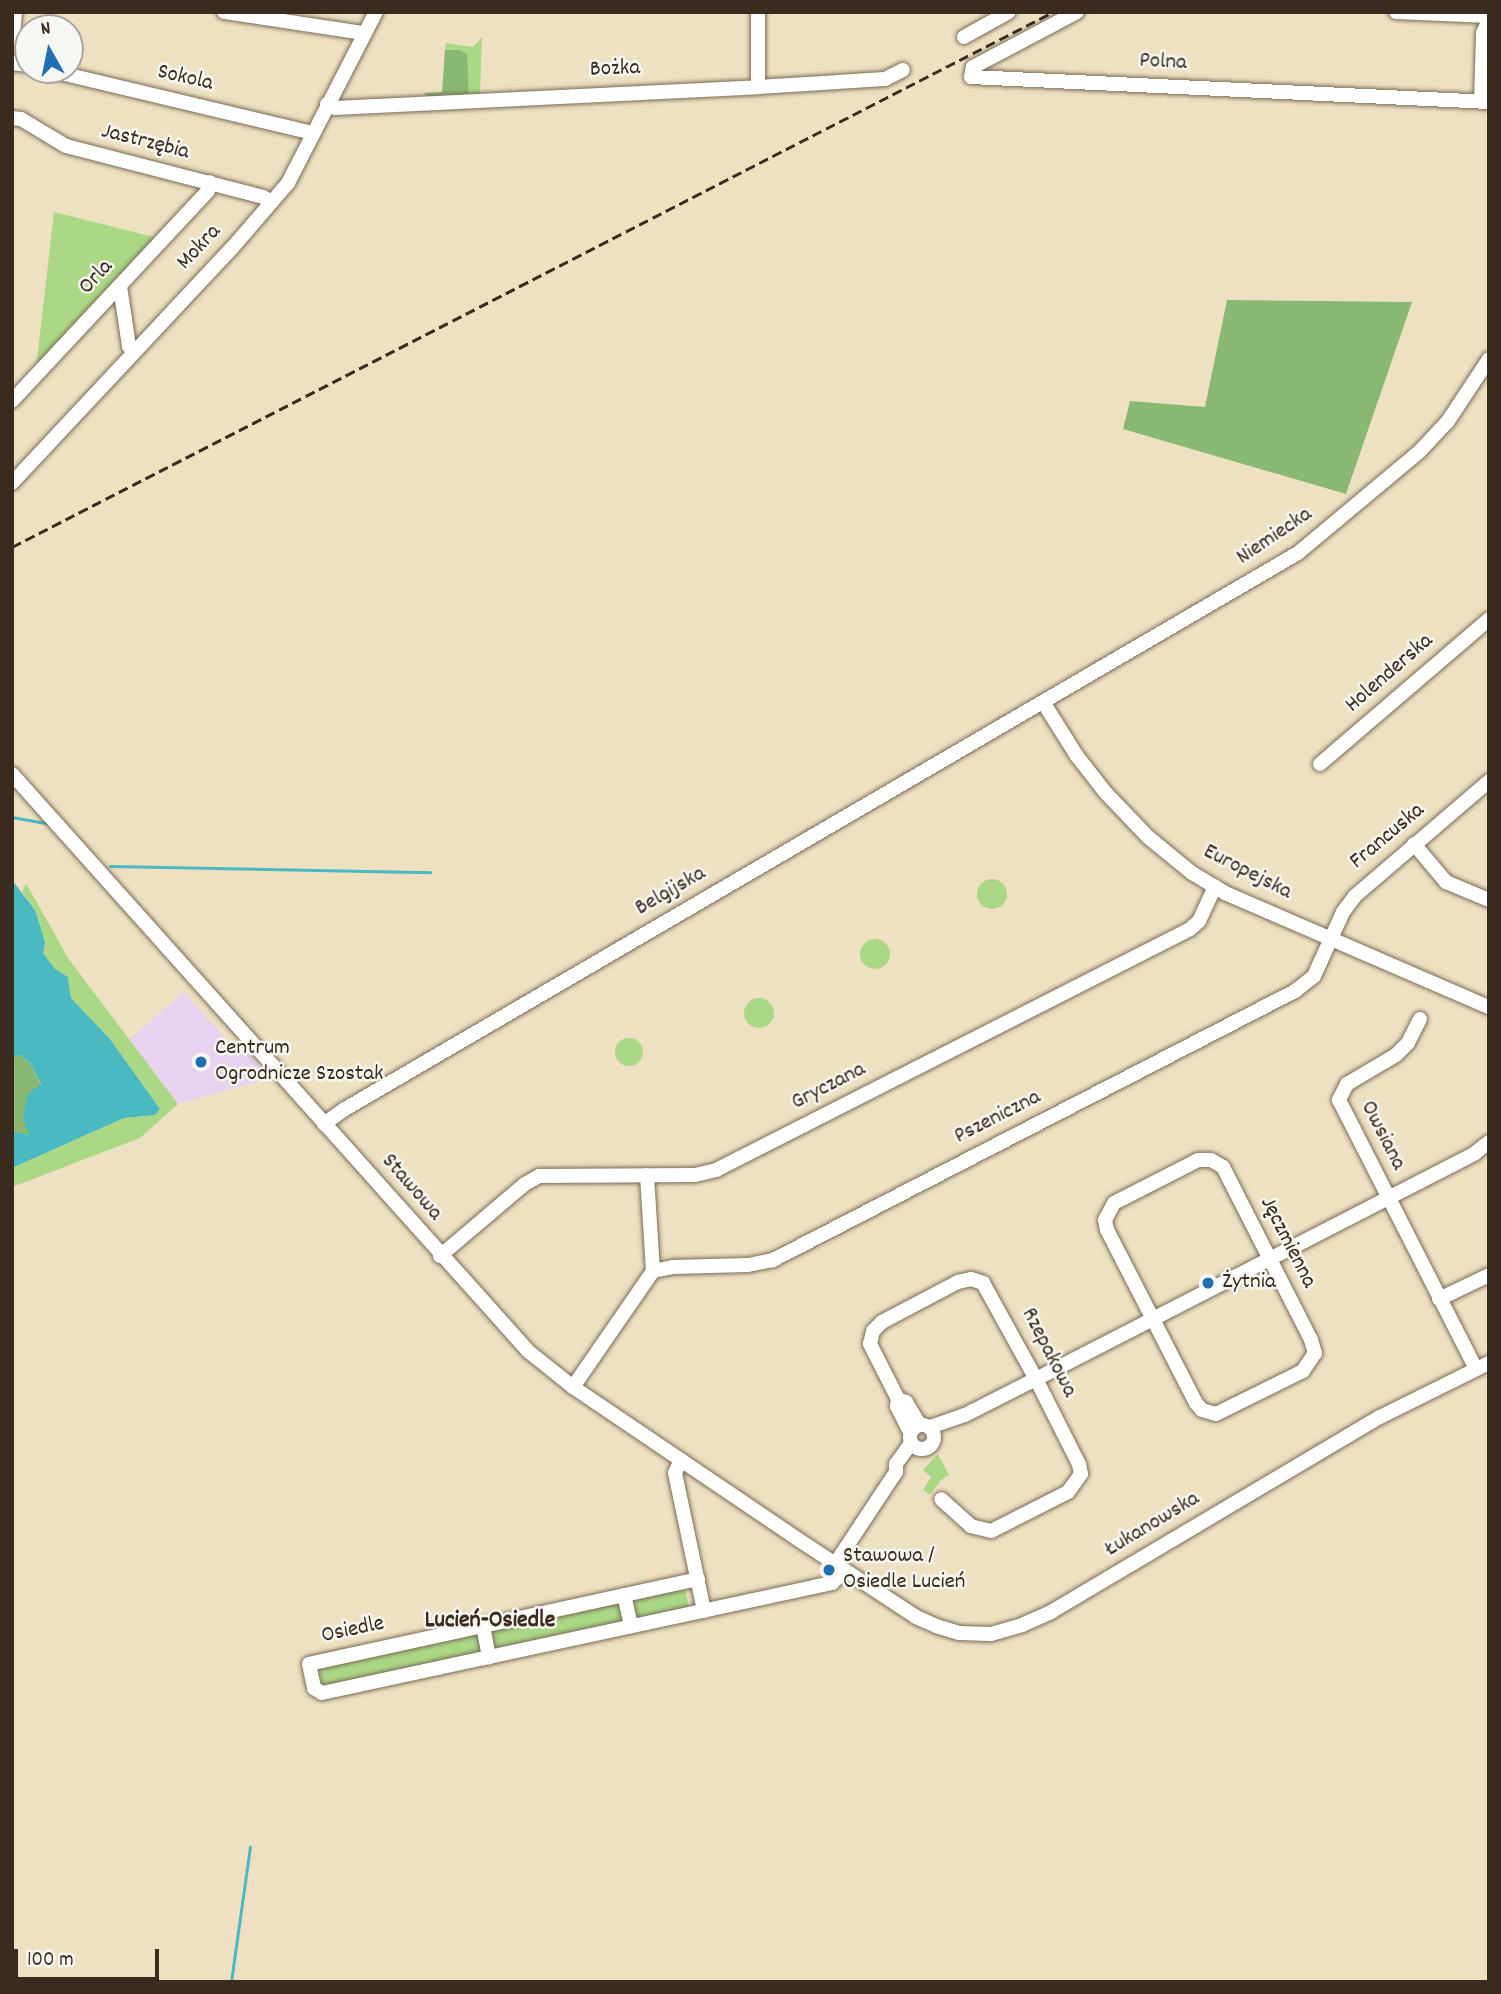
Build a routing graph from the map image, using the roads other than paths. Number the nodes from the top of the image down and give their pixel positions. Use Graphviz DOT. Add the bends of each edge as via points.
graph roads {
  1 [pos="15,12"];
  2 [pos="224,12"];
  3 [pos="376,12"];
  4 [pos="758,12"];
  5 [pos="1009,12"];
  6 [pos="1077,12"];
  7 [pos="1396,12"];
  8 [pos="1489,18"];
  9 [pos="363,33"];
  10 [pos="964,37"];
  11 [pos="12,46"];
  12 [pos="903,70"];
  13 [pos="84,79"];
  14 [pos="758,87"];
  15 [pos="1485,102"];
  16 [pos="327,104"];
  17 [pos="12,118"];
  18 [pos="312,133"];
  19 [pos="210,182"];
  20 [pos="272,202"];
  21 [pos="120,286"];
  22 [pos="134,351"];
  23 [pos="1489,359"];
  24 [pos="12,401"];
  25 [pos="12,483"];
  26 [pos="1489,620"];
  27 [pos="1044,702"];
  28 [pos="1320,764"];
  29 [pos="12,774"];
  30 [pos="1489,781"];
  31 [pos="1414,844"];
  32 [pos="1215,887"];
  33 [pos="1489,900"];
  34 [pos="1330,939"];
  35 [pos="1489,1007"];
  36 [pos="1420,1019"];
  37 [pos="324,1124"];
  38 [pos="1489,1142"];
  39 [pos="647,1175"];
  40 [pos="1388,1198"];
  41 [pos="440,1256"];
  42 [pos="1269,1259"];
  43 [pos="653,1271"];
  44 [pos="1489,1275"];
  45 [pos="1440,1299"];
  46 [pos="1153,1319"];
  47 [pos="1482,1366"];
  48 [pos="1036,1379"];
  49 [pos="573,1387"];
  50 [pos="921,1435"];
  51 [pos="681,1460"];
  52 [pos="941,1499"];
  53 [pos="840,1567"];
  54 [pos="698,1579"];
  55 [pos="624,1595"];
  56 [pos="704,1611"];
  57 [pos="483,1626"];
  58 [pos="632,1626"];
  59 [pos="489,1657"];
  1 -- 11 [label="street"];
  2 -- 9 [label="street"];
  3 -- 9 [label="street, Mokra"];
  4 -- 14 [label="street"];
  5 -- 10 [label="street"];
  6 -- 15 [label="street, Polna" via="973,68 971,77"];
  7 -- 8 [label="street, Polna"];
  8 -- 15 [label="street, Polna" via="1483,33"];
  9 -- 16 [label="street, Mokra"];
  12 -- 14 [label="street, Bożka" via="886,79"];
  13 -- 18 [label="street, Sokola"];
  14 -- 16 [label="street, Bożka" via="335,108"];
  16 -- 18 [label="street, Mokra"];
  17 -- 19 [label="street, Jastrzębia" via="66,146"];
  18 -- 20 [label="street, Mokra" via="288,183"];
  19 -- 20 [label="street, Jastrzębia"];
  19 -- 21 [label="street, Orla" via="208,191"];
  20 -- 22 [label="street, Mokra"];
  21 -- 22 [label="street" via="129,346"];
  21 -- 24 [label="street, Orla"];
  22 -- 25 [label="street, Mokra"];
  23 -- 27 [label="street, Niemiecka" via="1448,421 1420,451 1298,553"];
  26 -- 28 [label="street, Holenderska"];
  27 -- 32 [label="street, Europejska" via="1105,792 1164,851"];
  27 -- 37 [label="street, Belgijska"];
  29 -- 37 [label="street, Stawowa"];
  30 -- 31 [label="street, Francuska"];
  31 -- 33 [label="street" via="1446,882"];
  31 -- 34 [label="street, Francuska" via="1355,896"];
  32 -- 34 [label="street, Europejska"];
  32 -- 39 [label="street, Gryczana" via="1191,929 728,1164 706,1173"];
  34 -- 35 [label="street, Europejska"];
  34 -- 43 [label="street, Pszeniczna" via="1314,976 1295,991 773,1260"];
  36 -- 40 [label="street, Owsiana" via="1396,1055 1347,1084 1340,1095 1342,1110"];
  37 -- 41 [label="street, Stawowa"];
  38 -- 40 [label="street"];
  39 -- 41 [label="street, Gryczana" via="534,1178"];
  39 -- 43 [label="street"];
  40 -- 42 [label="street"];
  40 -- 45 [label="street, Owsiana"];
  41 -- 49 [label="street, Stawowa" via="513,1336"];
  42 -- 46 [label="street"];
  42 -- 46 [label="street, Jęczmienna" via="1315,1353 1308,1366 1281,1382 1222,1412 1207,1413 1196,1403"];
  42 -- 46 [label="street, Jęczmienna" via="1223,1167 1215,1161 1198,1160 1114,1203 1106,1214 1107,1230"];
  43 -- 49 [label="street"];
  44 -- 45 [label="street"];
  45 -- 47 [label="street, Owsiana"];
  46 -- 48 [label="street"];
  47 -- 53 [label="street, Łukanowska" via="1380,1417 1051,1612 1004,1632 970,1634 936,1626"];
  48 -- 50 [label="street" via="965,1415 960,1422"];
  48 -- 50 [label="street, Rzepakowa" via="988,1287 978,1280 964,1280 873,1331 870,1345"];
  48 -- 52 [label="street, Rzepakowa" via="1079,1464 1081,1474 1074,1487 991,1531 971,1526"];
  49 -- 51 [label="street, Stawowa"];
  50 -- 53 [label="street" via="896,1464 896,1472"];
  51 -- 53 [label="street, Stawowa"];
  51 -- 54 [label="street" via="675,1473"];
  53 -- 56 [label="street, Osiedle" via="832,1583"];
  54 -- 55 [label="street, Osiedle"];
  54 -- 56 [label="street"];
  55 -- 57 [label="street, Osiedle"];
  55 -- 58 [label="street"];
  56 -- 58 [label="street, Osiedle"];
  57 -- 59 [label="street"];
  57 -- 59 [label="street, Osiedle" via="309,1664 314,1688 322,1693"];
  58 -- 59 [label="street, Osiedle"];
}
